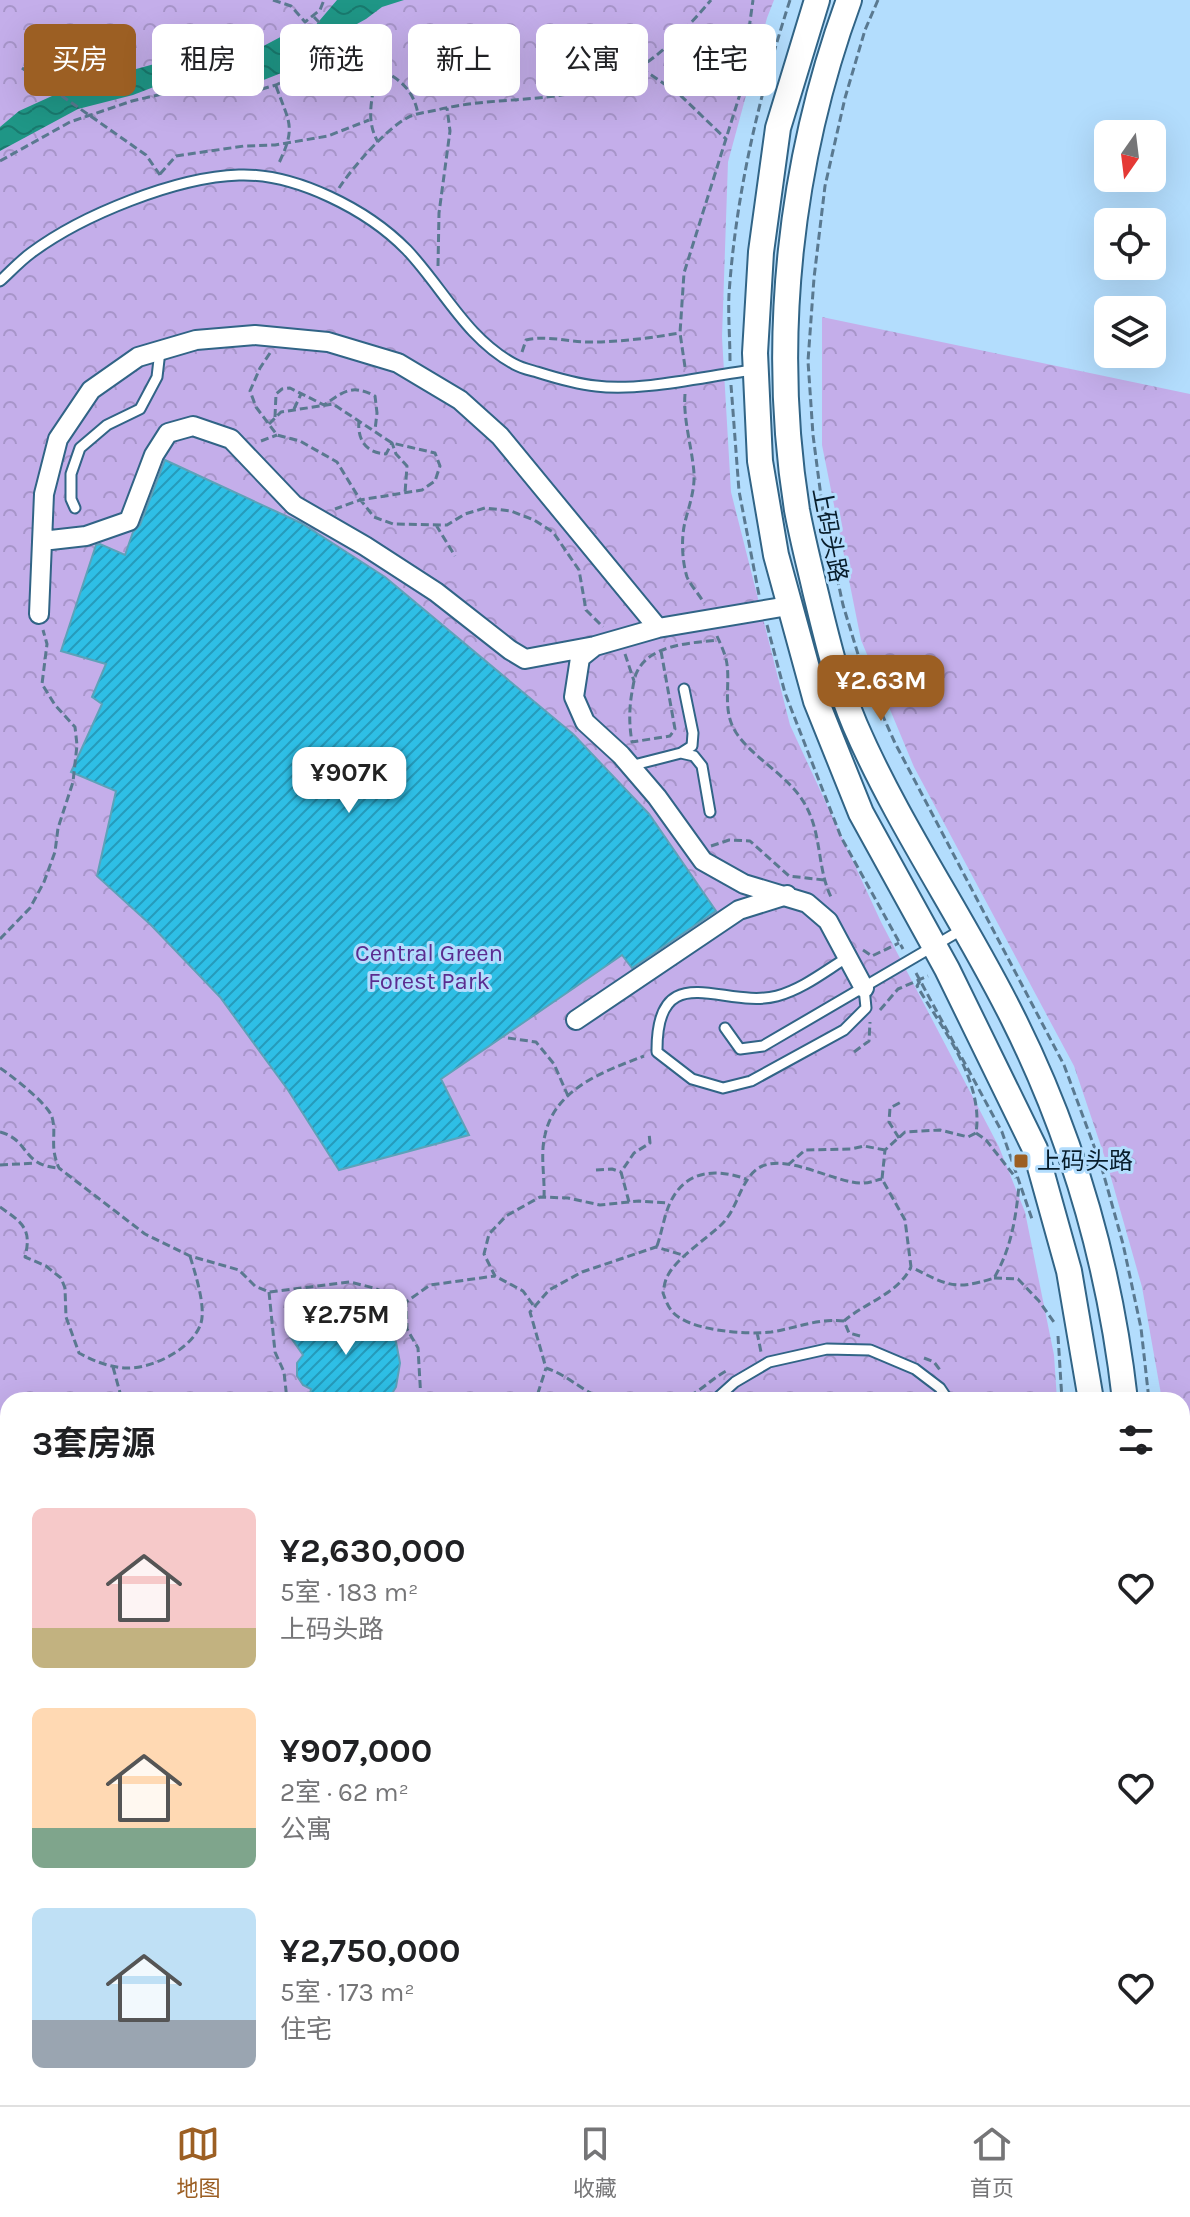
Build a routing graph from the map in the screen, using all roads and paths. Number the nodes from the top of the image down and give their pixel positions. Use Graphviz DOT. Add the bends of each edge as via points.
graph roads {
  1 [pos="273,0"];
  2 [pos="324,0"];
  3 [pos="711,0"];
  4 [pos="753,0"];
  5 [pos="817,0"];
  6 [pos="849,0"];
  7 [pos="878,0"];
  8 [pos="314,18"];
  9 [pos="320,24"];
  10 [pos="648,61"];
  11 [pos="22,68"];
  12 [pos="648,73"];
  13 [pos="392,75"];
  14 [pos="280,83"];
  15 [pos="276,85"];
  16 [pos="372,96"];
  17 [pos="536,96"];
  18 [pos="447,108"];
  19 [pos="418,115"];
  20 [pos="92,117"];
  21 [pos="369,120"];
  22 [pos="726,139"];
  23 [pos="378,142"];
  24 [pos="289,143"];
  25 [pos="0,161"];
  26 [pos="160,174"];
  27 [pos="272,179"];
  28 [pos="167,189"];
  29 [pos="333,198"];
  30 [pos="689,251"];
  31 [pos="0,281"];
  32 [pos="436,286"];
  33 [pos="680,333"];
  34 [pos="279,337"];
  35 [pos="160,351"];
  36 [pos="515,365"];
  37 [pos="756,370"];
  38 [pos="302,394"];
  39 [pos="324,405"];
  40 [pos="294,409"];
  41 [pos="275,418"];
  42 [pos="359,420"];
  43 [pos="269,424"];
  44 [pos="375,430"];
  45 [pos="277,435"];
  46 [pos="261,441"];
  47 [pos="392,443"];
  48 [pos="405,493"];
  49 [pos="360,500"];
  50 [pos="75,508"];
  51 [pos="328,512"];
  52 [pos="436,525"];
  53 [pos="42,541"];
  54 [pos="455,556"];
  55 [pos="788,606"];
  56 [pos="39,614"];
  57 [pos="658,628"];
  58 [pos="617,640"];
  59 [pos="718,640"];
  60 [pos="595,646"];
  61 [pos="661,651"];
  62 [pos="634,681"];
  63 [pos="684,689"];
  64 [pos="681,753"];
  65 [pos="630,766"];
  66 [pos="710,812"];
  67 [pos="699,855"];
  68 [pos="824,880"];
  69 [pos="787,895"];
  70 [pos="963,929"];
  71 [pos="0,939"];
  72 [pos="935,947"];
  73 [pos="848,957"];
  74 [pos="864,988"];
  75 [pos="576,1020"];
  76 [pos="725,1028"];
  77 [pos="508,1038"];
  78 [pos="854,1052"];
  79 [pos="644,1056"];
  80 [pos="0,1068"];
  81 [pos="568,1096"];
  82 [pos="903,1101"];
  83 [pos="0,1132"];
  84 [pos="649,1133"];
  85 [pos="976,1133"];
  86 [pos="899,1138"];
  87 [pos="885,1150"];
  88 [pos="36,1163"];
  89 [pos="0,1165"];
  90 [pos="788,1165"];
  91 [pos="59,1168"];
  92 [pos="596,1170"];
  93 [pos="621,1172"];
  94 [pos="746,1179"];
  95 [pos="882,1179"];
  96 [pos="544,1198"];
  97 [pos="629,1202"];
  98 [pos="669,1203"];
  99 [pos="0,1207"];
  100 [pos="656,1247"];
  101 [pos="190,1256"];
  102 [pos="686,1256"];
  103 [pos="911,1267"];
  104 [pos="495,1276"];
  105 [pos="994,1278"];
  106 [pos="269,1292"];
  107 [pos="406,1302"];
  108 [pos="534,1307"];
  109 [pos="844,1321"];
  110 [pos="757,1332"];
  111 [pos="864,1337"];
  112 [pos="761,1353"];
  113 [pos="920,1356"];
  114 [pos="113,1367"];
  115 [pos="546,1368"];
  116 [pos="943,1374"];
  117 [pos="120,1392"];
  118 [pos="286,1392"];
  119 [pos="421,1392"];
  120 [pos="538,1392"];
  121 [pos="586,1392"];
  122 [pos="724,1392"];
  123 [pos="943,1392"];
  124 [pos="1061,1392"];
  125 [pos="1090,1392"];
  126 [pos="1124,1392"];
  127 [pos="1148,1392"];
  1 -- 8 [label="path" via="291,6 305,22"];
  2 -- 8 [label="path"];
  3 -- 10 [label="path"];
  4 -- 22 [label="path" via="740,94"];
  5 -- 37 [label="main road" via="778,128 761,252"];
  6 -- 70 [label="main road, 上码头路" via="809,131 791,250 784,354 797,511 825,634 854,722 904,826"];
  7 -- 127 [label="path, 上码头路" via="845,98 825,186 814,278 808,361 823,512 864,674 1064,1065 1101,1165 1138,1314"];
  8 -- 9 [label="path"];
  11 -- 20 [label="path"];
  12 -- 22 [label="path"];
  13 -- 19 [label="path" via="409,88"];
  14 -- 15 [label="path"];
  15 -- 20 [label="path" via="153,94"];
  15 -- 24 [label="path" via="291,125"];
  16 -- 21 [label="path"];
  17 -- 18 [label="path"];
  18 -- 19 [label="path"];
  18 -- 32 [label="path" via="450,131"];
  19 -- 23 [label="path"];
  20 -- 25 [label="path" via="54,130"];
  20 -- 26 [label="path" via="146,155"];
  21 -- 23 [label="path"];
  21 -- 24 [label="path" via="328,136"];
  22 -- 30 [label="path"];
  23 -- 29 [label="path"];
  24 -- 26 [label="path" via="176,156"];
  24 -- 27 [label="path"];
  26 -- 28 [label="path"];
  27 -- 28 [label="lane" via="241,175"];
  27 -- 29 [label="lane"];
  28 -- 31 [label="lane" via="83,222 31,253"];
  29 -- 32 [label="lane" via="406,249"];
  32 -- 36 [label="lane" via="483,341"];
  33 -- 36 [label="path" via="592,342 540,337 526,340"];
  34 -- 35 [label="street" via="196,340"];
  34 -- 43 [label="path" via="250,391"];
  34 -- 57 [label="street" via="328,342 398,363 460,400 500,436"];
  35 -- 50 [label="lane" via="157,377 140,409 107,425 80,448 71,474"];
  35 -- 53 [label="street" via="138,357 91,390 58,439 44,494"];
  36 -- 37 [label="lane" via="598,387"];
  37 -- 55 [label="main road" via="760,461"];
  38 -- 39 [label="path"];
  38 -- 40 [label="path"];
  38 -- 41 [label="path" via="290,388 276,394"];
  39 -- 40 [label="path"];
  39 -- 42 [label="path" via="333,404"];
  39 -- 44 [label="path" via="344,391 361,389 375,396"];
  40 -- 41 [label="path"];
  41 -- 43 [label="path"];
  42 -- 44 [label="path"];
  42 -- 47 [label="path" via="365,448 386,454"];
  43 -- 45 [label="path"];
  44 -- 47 [label="path"];
  45 -- 46 [label="path"];
  45 -- 49 [label="path" via="337,462"];
  47 -- 48 [label="path" via="407,466"];
  47 -- 48 [label="path" via="435,453 440,466 435,481"];
  48 -- 49 [label="path"];
  49 -- 51 [label="path"];
  49 -- 52 [label="path" via="374,517 393,524"];
  52 -- 54 [label="path"];
  52 -- 58 [label="path" via="485,508 511,511 553,532 579,570 586,610"];
  53 -- 56 [label="street"];
  53 -- 60 [label="street" via="86,536 129,521 168,433 193,426 231,439 294,505 436,592 525,659"];
  55 -- 57 [label="street"];
  55 -- 72 [label="main road" via="816,701 861,813"];
  56 -- 71 [label="path" via="47,644 42,684 75,727 73,782 44,882 30,908"];
  57 -- 58 [label="street"];
  58 -- 60 [label="street"];
  58 -- 62 [label="path"];
  59 -- 61 [label="path"];
  60 -- 65 [label="street" via="580,658 574,697 585,722"];
  61 -- 62 [label="path" via="650,656"];
  61 -- 62 [label="path" via="675,729 670,736 632,742"];
  63 -- 64 [label="lane" via="693,733 692,746"];
  64 -- 65 [label="lane"];
  64 -- 66 [label="lane" via="694,756 702,766"];
  65 -- 67 [label="street"];
  67 -- 68 [label="path" via="729,840 750,841 789,876"];
  67 -- 69 [label="street" via="744,884"];
  69 -- 73 [label="street" via="828,921"];
  69 -- 75 [label="street" via="739,910"];
  70 -- 72 [label="lane"];
  70 -- 126 [label="main road, 上码头路" via="1013,1017 1059,1122 1093,1223"];
  72 -- 74 [label="lane"];
  72 -- 125 [label="main road" via="1035,1149 1069,1271"];
  73 -- 74 [label="street"];
  73 -- 74 [label="lane" via="775,997 694,990 674,998 656,1034 657,1052 692,1079 723,1088 751,1081 844,1030 866,1008"];
  74 -- 76 [label="lane" via="763,1046 740,1049"];
  77 -- 81 [label="path" via="536,1042 554,1064"];
  78 -- 85 [label="path" via="869,1041 870,1021 898,989 920,981 917,986 965,1070 974,1096"];
  79 -- 81 [label="path" via="605,1071"];
  80 -- 91 [label="path" via="52,1117 53,1155"];
  81 -- 96 [label="path" via="545,1133"];
  82 -- 86 [label="path" via="890,1108 889,1122"];
  83 -- 88 [label="path" via="19,1140"];
  84 -- 93 [label="path" via="650,1143 634,1153"];
  85 -- 86 [label="path" via="968,1137 940,1130 905,1132"];
  85 -- 105 [label="path" via="1019,1182 1006,1257"];
  86 -- 87 [label="path"];
  87 -- 90 [label="path" via="805,1150"];
  87 -- 95 [label="path"];
  88 -- 89 [label="path"];
  88 -- 91 [label="path"];
  90 -- 94 [label="path" via="760,1167"];
  90 -- 95 [label="path" via="864,1184"];
  91 -- 101 [label="path" via="145,1234"];
  92 -- 93 [label="path"];
  93 -- 97 [label="path"];
  94 -- 98 [label="path" via="710,1171 682,1184"];
  94 -- 102 [label="path" via="726,1220"];
  95 -- 103 [label="path" via="905,1220"];
  96 -- 97 [label="path" via="600,1205"];
  96 -- 104 [label="path" via="506,1216 489,1234 484,1254"];
  97 -- 98 [label="path"];
  98 -- 100 [label="path"];
  99 -- 114 [label="path" via="27,1231 25,1257 61,1278 66,1317 79,1353"];
  100 -- 102 [label="path"];
  100 -- 108 [label="path" via="582,1272 549,1290"];
  101 -- 106 [label="path" via="239,1270"];
  101 -- 114 [label="path" via="202,1313 193,1338 163,1359"];
  102 -- 110 [label="path" via="667,1275 663,1293 671,1312 706,1329"];
  103 -- 105 [label="path" via="943,1283 968,1287"];
  103 -- 109 [label="path" via="905,1280"];
  104 -- 107 [label="path" via="430,1285"];
  104 -- 108 [label="path" via="523,1291"];
  105 -- 124 [label="path" via="1018,1279 1058,1327"];
  106 -- 107 [label="path" via="350,1282"];
  106 -- 118 [label="path" via="275,1352"];
  107 -- 119 [label="path" via="407,1329 418,1348"];
  108 -- 115 [label="path" via="530,1312"];
  109 -- 110 [label="path" via="824,1319"];
  109 -- 111 [label="path" via="849,1333"];
  110 -- 112 [label="path"];
  113 -- 116 [label="path"];
  114 -- 117 [label="path"];
  115 -- 120 [label="path"];
  115 -- 121 [label="path" via="563,1373"];
  122 -- 123 [label="lane" via="769,1362 827,1349 870,1350 915,1369"];
}
